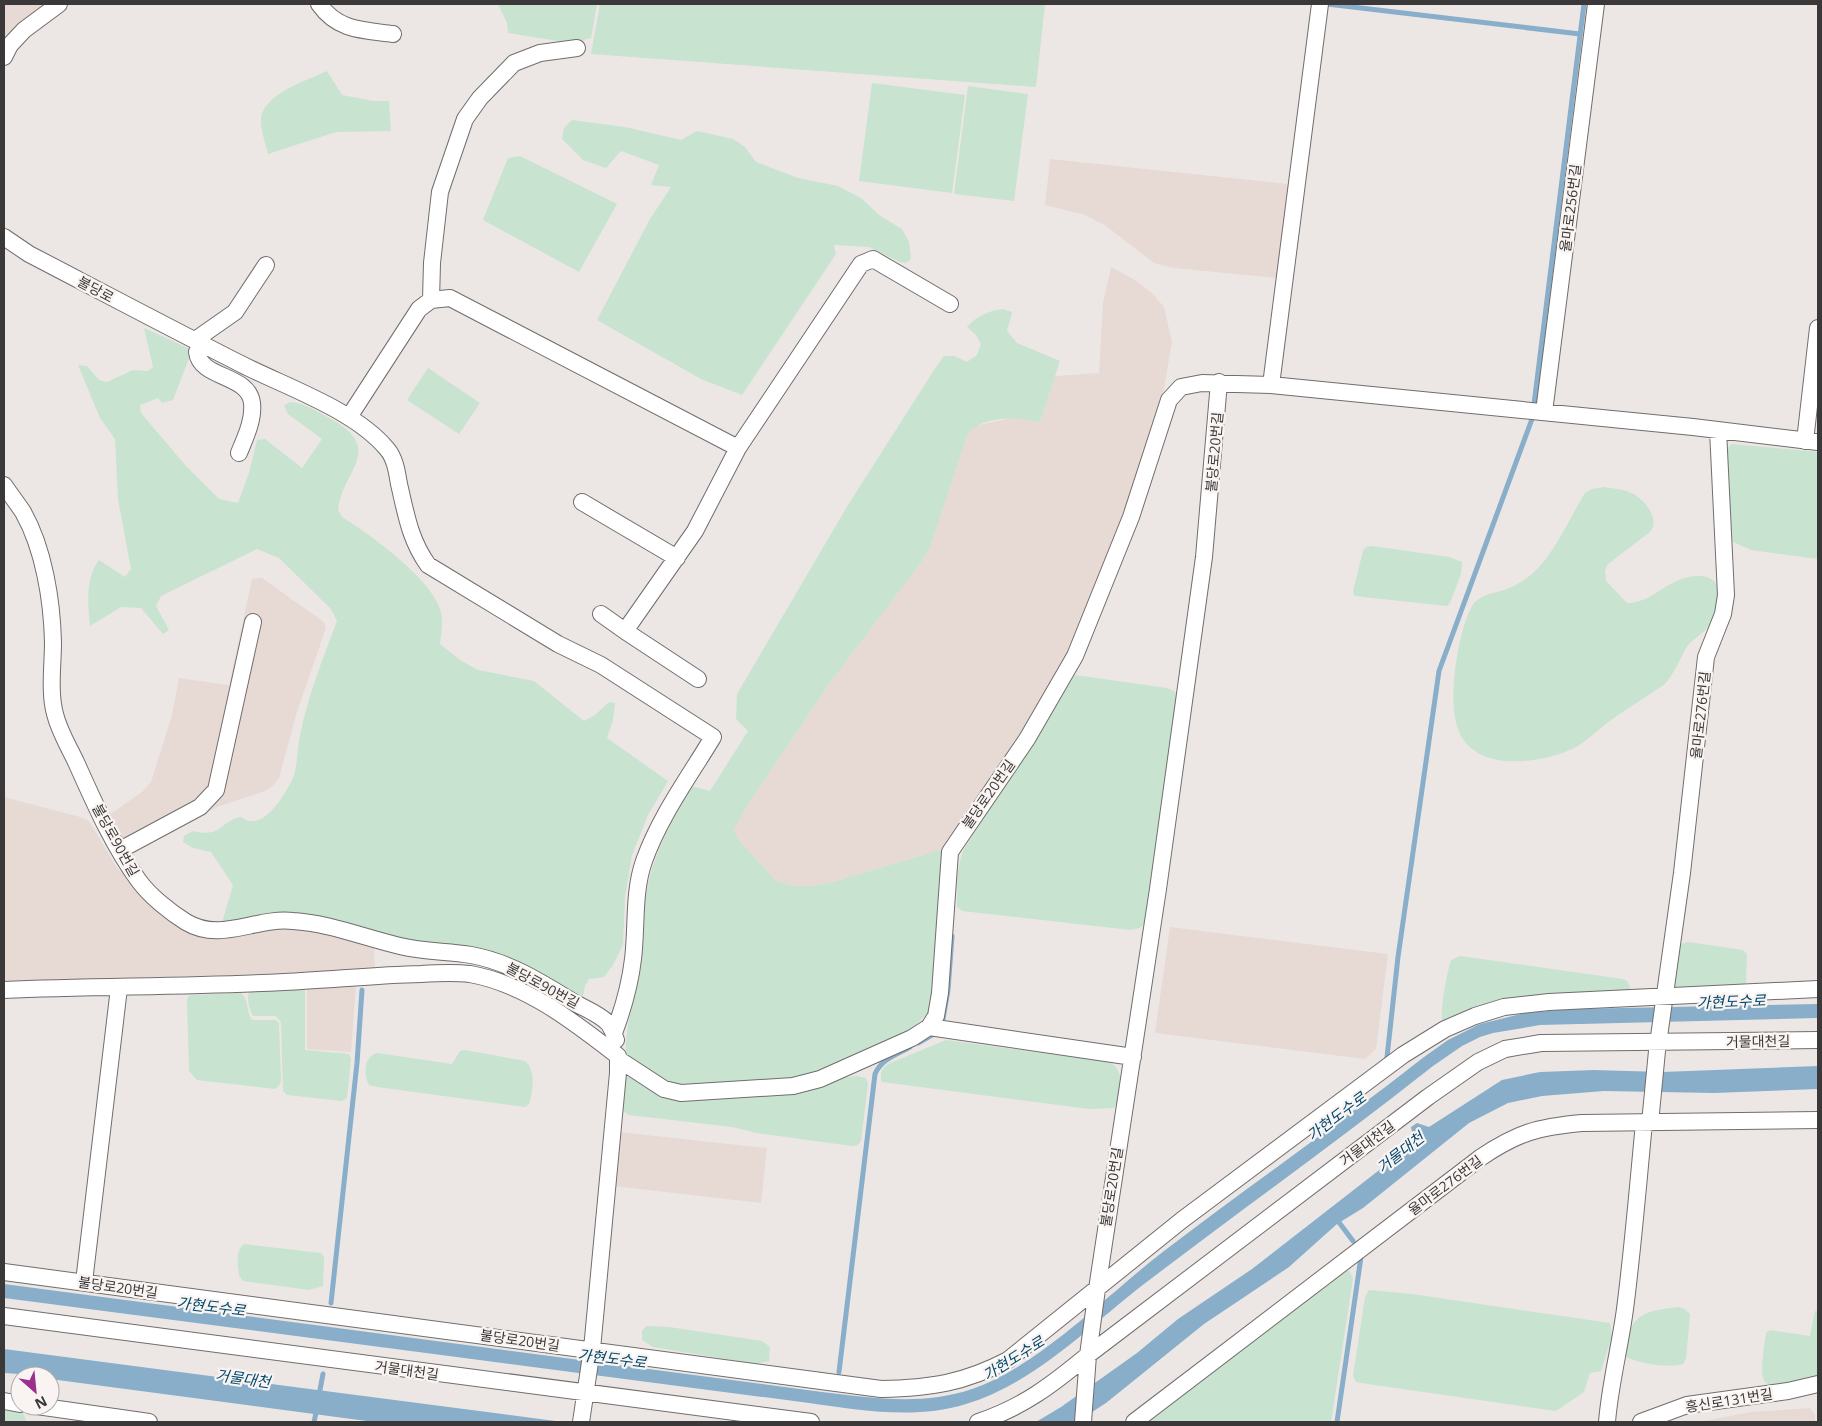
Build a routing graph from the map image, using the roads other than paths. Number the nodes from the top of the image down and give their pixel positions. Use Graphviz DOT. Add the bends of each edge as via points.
graph roads {
  1 [pos="58,4"];
  2 [pos="319,4"];
  3 [pos="1596,4"];
  4 [pos="1319,7"];
  5 [pos="394,34"];
  6 [pos="578,48"];
  7 [pos="4,57"];
  8 [pos="4,237"];
  9 [pos="266,265"];
  10 [pos="431,300"];
  11 [pos="950,304"];
  12 [pos="1818,328"];
  13 [pos="195,340"];
  14 [pos="1219,382"];
  15 [pos="1271,385"];
  16 [pos="1544,412"];
  17 [pos="349,417"];
  18 [pos="1718,430"];
  19 [pos="1812,441"];
  20 [pos="738,448"];
  21 [pos="239,453"];
  22 [pos="4,485"];
  23 [pos="582,502"];
  24 [pos="677,558"];
  25 [pos="601,614"];
  26 [pos="252,622"];
  27 [pos="625,631"];
  28 [pos="698,680"];
  29 [pos="120,850"];
  30 [pos="119,988"];
  31 [pos="1818,989"];
  32 [pos="4,990"];
  33 [pos="1664,999"];
  34 [pos="929,1028"];
  35 [pos="614,1033"];
  36 [pos="1818,1040"];
  37 [pos="1658,1044"];
  38 [pos="1133,1057"];
  39 [pos="618,1058"];
  40 [pos="1818,1120"];
  41 [pos="1648,1121"];
  42 [pos="4,1272"];
  43 [pos="84,1282"];
  44 [pos="1096,1294"];
  45 [pos="4,1316"];
  46 [pos="591,1354"];
  47 [pos="1088,1356"];
  48 [pos="1818,1384"];
  49 [pos="586,1395"];
  50 [pos="60,1415"];
  51 [pos="149,1422"];
  52 [pos="581,1422"];
  53 [pos="811,1422"];
  54 [pos="978,1422"];
  55 [pos="1083,1422"];
  56 [pos="1134,1422"];
  57 [pos="1607,1422"];
  58 [pos="1641,1422"];
  1 -- 7 [label="street" via="24,30"];
  2 -- 5 [label="street" via="339,24"];
  3 -- 16 [label="street, 율마로256번길"];
  4 -- 15 [label="street"];
  6 -- 10 [label="street" via="540,53 514,63 464,119 440,192"];
  8 -- 13 [label="street, 불당로" via="29,254"];
  9 -- 13 [label="street" via="235,312"];
  10 -- 17 [label="street" via="420,309"];
  10 -- 20 [label="street" via="450,298"];
  11 -- 20 [label="street" via="873,259 861,264"];
  12 -- 19 [label="street"];
  13 -- 17 [label="street, 불당로"];
  13 -- 21 [label="street" via="202,364 245,389 251,396 251,417"];
  14 -- 15 [label="street"];
  14 -- 34 [label="street, 불당로20번길" via="1181,387 1169,400 1131,516 1075,656 1027,739 950,852 940,993 936,1016"];
  14 -- 38 [label="street, 불당로20번길" via="1204,557"];
  15 -- 16 [label="street"];
  16 -- 18 [label="street"];
  17 -- 35 [label="street, 불당로" via="372,432 389,451 396,466 410,534 428,565 558,644 601,665 713,737 663,819 644,862 635,911 628,996"];
  18 -- 19 [label="street"];
  18 -- 33 [label="street, 율마로276번길" via="1726,595 1723,614 1706,657 1682,873"];
  20 -- 24 [label="street" via="695,531"];
  22 -- 29 [label="street, 불당로90번길" via="24,513 46,581 53,638 54,713"];
  23 -- 24 [label="street"];
  24 -- 27 [label="street"];
  25 -- 27 [label="street"];
  26 -- 29 [label="street" via="216,790 200,807"];
  27 -- 28 [label="street"];
  29 -- 35 [label="street, 불당로90번길" via="140,883 197,928 227,932 273,921 308,922 402,947 471,955 500,962 535,978 598,1016"];
  30 -- 32 [label="street"];
  30 -- 39 [label="street" via="469,974 531,996"];
  30 -- 43 [label="street"];
  31 -- 33 [label="street"];
  33 -- 37 [label="street, 율마로276번길"];
  33 -- 44 [label="street" via="1549,1002 1504,1007 1445,1028 1403,1055 1182,1220"];
  34 -- 38 [label="street"];
  34 -- 39 [label="street" via="820,1079 792,1086 681,1094 664,1089"];
  35 -- 39 [label="street"];
  36 -- 37 [label="street, 거물대천길"];
  37 -- 41 [label="street, 율마로276번길"];
  37 -- 47 [label="street, 거물대천길" via="1541,1043 1506,1049 1478,1062"];
  38 -- 44 [label="street, 불당로20번길"];
  39 -- 46 [label="street"];
  40 -- 41 [label="street, 율마로276번길"];
  41 -- 56 [label="street, 율마로276번길" via="1545,1126 1500,1145"];
  41 -- 57 [label="street, 율마로276번길" via="1631,1269"];
  42 -- 43 [label="street, 불당로20번길"];
  43 -- 46 [label="street, 불당로20번길"];
  44 -- 46 [label="street, 불당로20번길" via="1008,1360 981,1374 947,1384 914,1388 881,1389"];
  44 -- 47 [label="street"];
  45 -- 49 [label="street, 거물대천길"];
  46 -- 49 [label="street"];
  47 -- 54 [label="street, 거물대천길" via="1041,1393"];
  47 -- 55 [label="street"];
  48 -- 58 [label="street, 흥신로131번길" via="1687,1405"];
  49 -- 52 [label="street"];
  49 -- 53 [label="street, 거물대천길"];
  50 -- 51 [label="street"];
}
